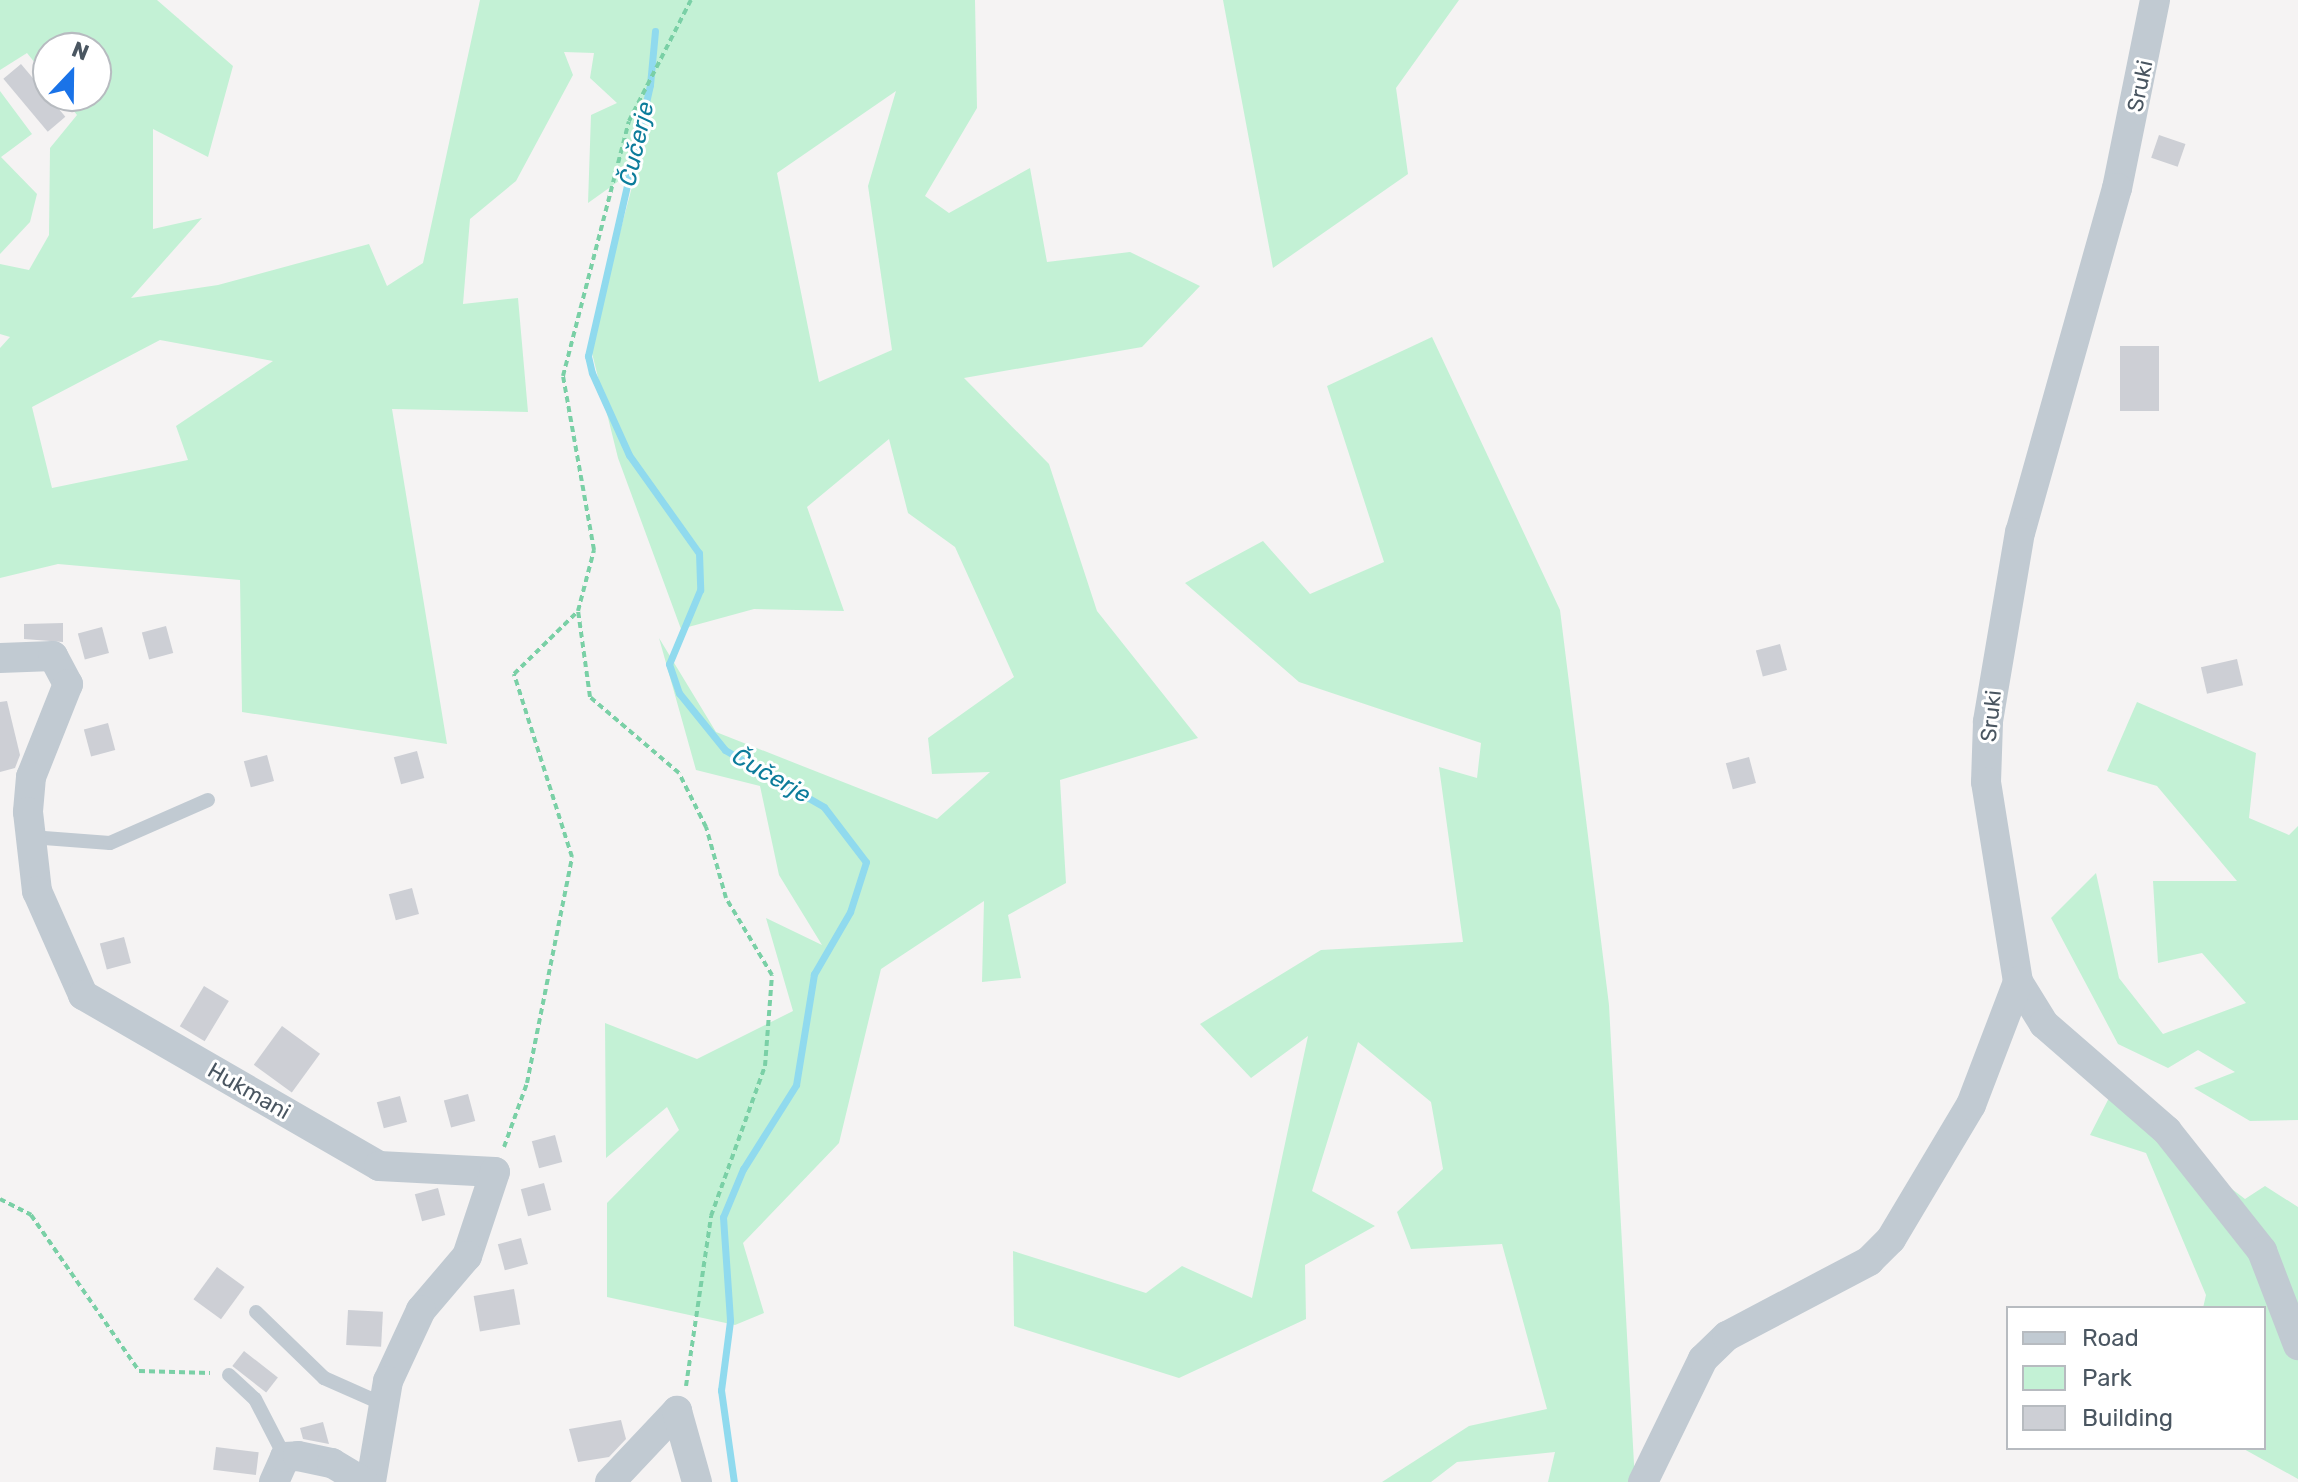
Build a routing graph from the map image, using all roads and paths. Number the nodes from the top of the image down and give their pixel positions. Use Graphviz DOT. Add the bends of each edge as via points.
graph roads {
  1 [pos="691,0"];
  2 [pos="2155,0"];
  3 [pos="578,611"];
  4 [pos="0,658"];
  5 [pos="208,800"];
  6 [pos="31,837"];
  7 [pos="2018,982"];
  8 [pos="495,1172"];
  9 [pos="0,1199"];
  10 [pos="256,1312"];
  11 [pos="2298,1345"];
  12 [pos="229,1375"];
  13 [pos="385,1405"];
  14 [pos="677,1411"];
  15 [pos="279,1470"];
  16 [pos="364,1482"];
  17 [pos="371,1482"];
  18 [pos="610,1482"];
  19 [pos="697,1482"];
  20 [pos="1643,1482"];
  1 -- 3 [label="path" via="629,121 563,376 594,550"];
  2 -- 7 [label="street, Sruki" via="2117,188 2020,532 1990,707 1986,782"];
  3 -- 8 [label="path" via="514,674 572,857 527,1083"];
  3 -- 14 [label="path" via="590,697 679,773 706,827 726,898 772,975 765,1066 711,1216 701,1317"];
  4 -- 6 [label="street, Hukmani" via="53,656 68,684 27,793"];
  5 -- 6 [label="lane" via="110,843"];
  6 -- 8 [label="street, Hukmani" via="37,891 83,995 379,1166"];
  7 -- 11 [label="street, Sruki" via="2044,1024 2167,1131 2262,1251"];
  7 -- 20 [label="street" via="1971,1105 1891,1239 1869,1261 1727,1336 1703,1359"];
  8 -- 13 [label="street" via="467,1256 421,1310"];
  9 -- 12 [label="path" via="31,1215 139,1371"];
  10 -- 13 [label="lane" via="324,1378"];
  12 -- 15 [label="lane" via="270,1422"];
  13 -- 17 [label="street"];
  14 -- 18 [label="street"];
  14 -- 19 [label="street"];
  15 -- 16 [label="street" via="332,1463"];
}
